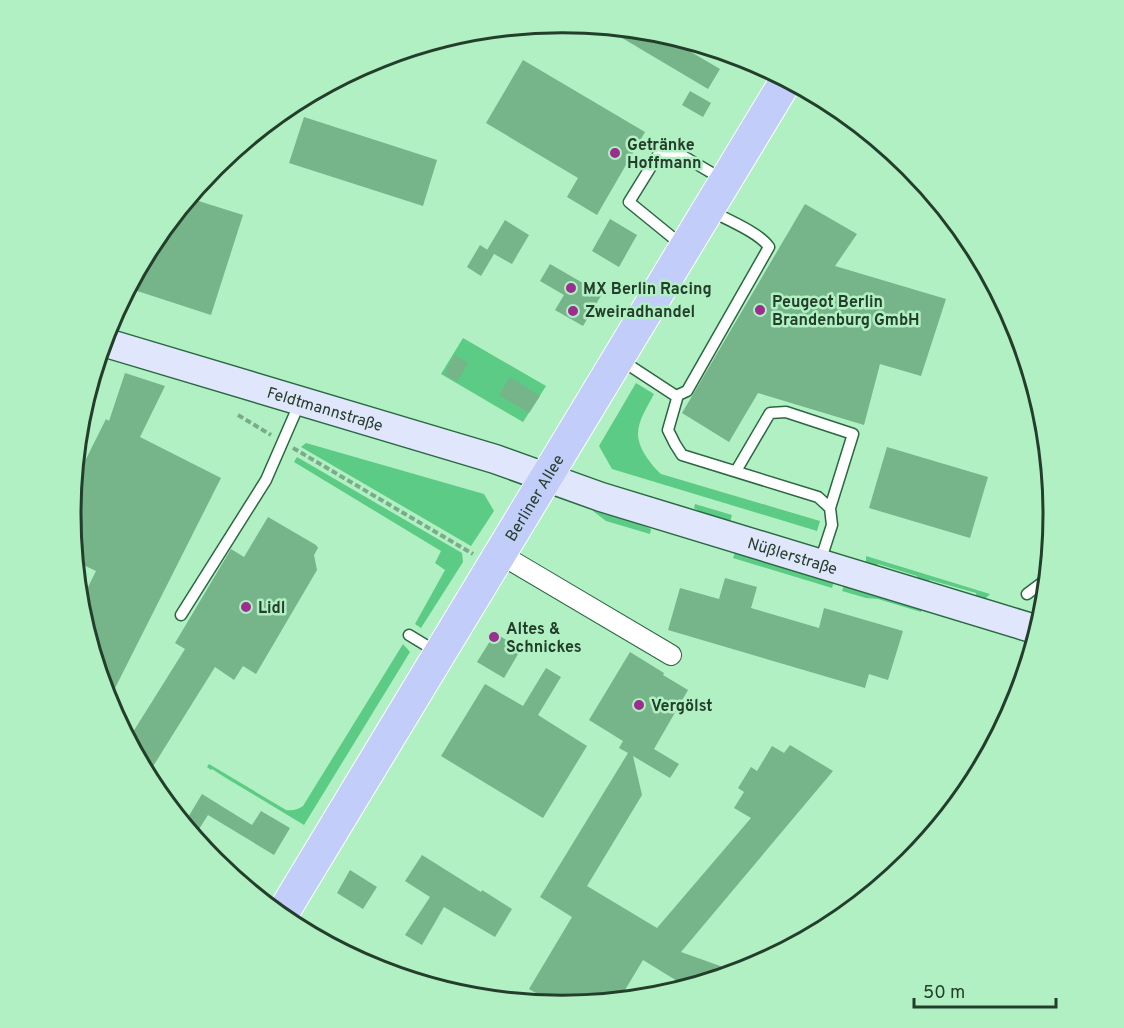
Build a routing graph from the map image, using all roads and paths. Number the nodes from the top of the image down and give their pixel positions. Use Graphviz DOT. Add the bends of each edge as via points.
graph roads {
  1 [pos="782,87"];
  2 [pos="725,181"];
  3 [pos="709,209"];
  4 [pos="685,248"];
  5 [pos="112,345"];
  6 [pos="618,358"];
  7 [pos="678,395"];
  8 [pos="300,402"];
  9 [pos="238,415"];
  10 [pos="282,442"];
  11 [pos="736,471"];
  12 [pos="546,478"];
  13 [pos="830,508"];
  14 [pos="487,554"];
  15 [pos="820,564"];
  16 [pos="1038,586"];
  17 [pos="1027,594"];
  18 [pos="181,615"];
  19 [pos="1029,627"];
  20 [pos="409,635"];
  21 [pos="440,653"];
  22 [pos="671,655"];
  23 [pos="286,908"];
  1 -- 2 [label="main road, Berliner Allee"];
  2 -- 3 [label="main road, Berliner Allee"];
  2 -- 4 [label="lane" via="678,153 660,153 629,202"];
  3 -- 4 [label="main road, Berliner Allee"];
  3 -- 7 [label="lane" via="751,232 769,247 687,391"];
  4 -- 6 [label="main road, Berliner Allee"];
  5 -- 8 [label="street, Feldtmannstraße"];
  6 -- 7 [label="lane"];
  6 -- 12 [label="main road, Berliner Allee"];
  7 -- 11 [label="lane" via="669,430 682,454"];
  8 -- 10 [label="lane"];
  8 -- 12 [label="street, Feldtmannstraße" via="495,459"];
  9 -- 10 [label="path"];
  10 -- 14 [label="path"];
  10 -- 18 [label="lane" via="267,480"];
  11 -- 13 [label="lane" via="818,497"];
  11 -- 13 [label="lane" via="770,413 786,412 853,434"];
  12 -- 14 [label="main road, Berliner Allee"];
  12 -- 15 [label="street, Nüßlerstraße"];
  13 -- 15 [label="lane" via="832,525"];
  14 -- 21 [label="main road, Berliner Allee"];
  14 -- 22 [label="street"];
  15 -- 19 [label="street, Nüßlerstraße"];
  16 -- 17 [label="lane"];
  20 -- 21 [label="lane"];
  21 -- 23 [label="main road, Berliner Allee"];
}
